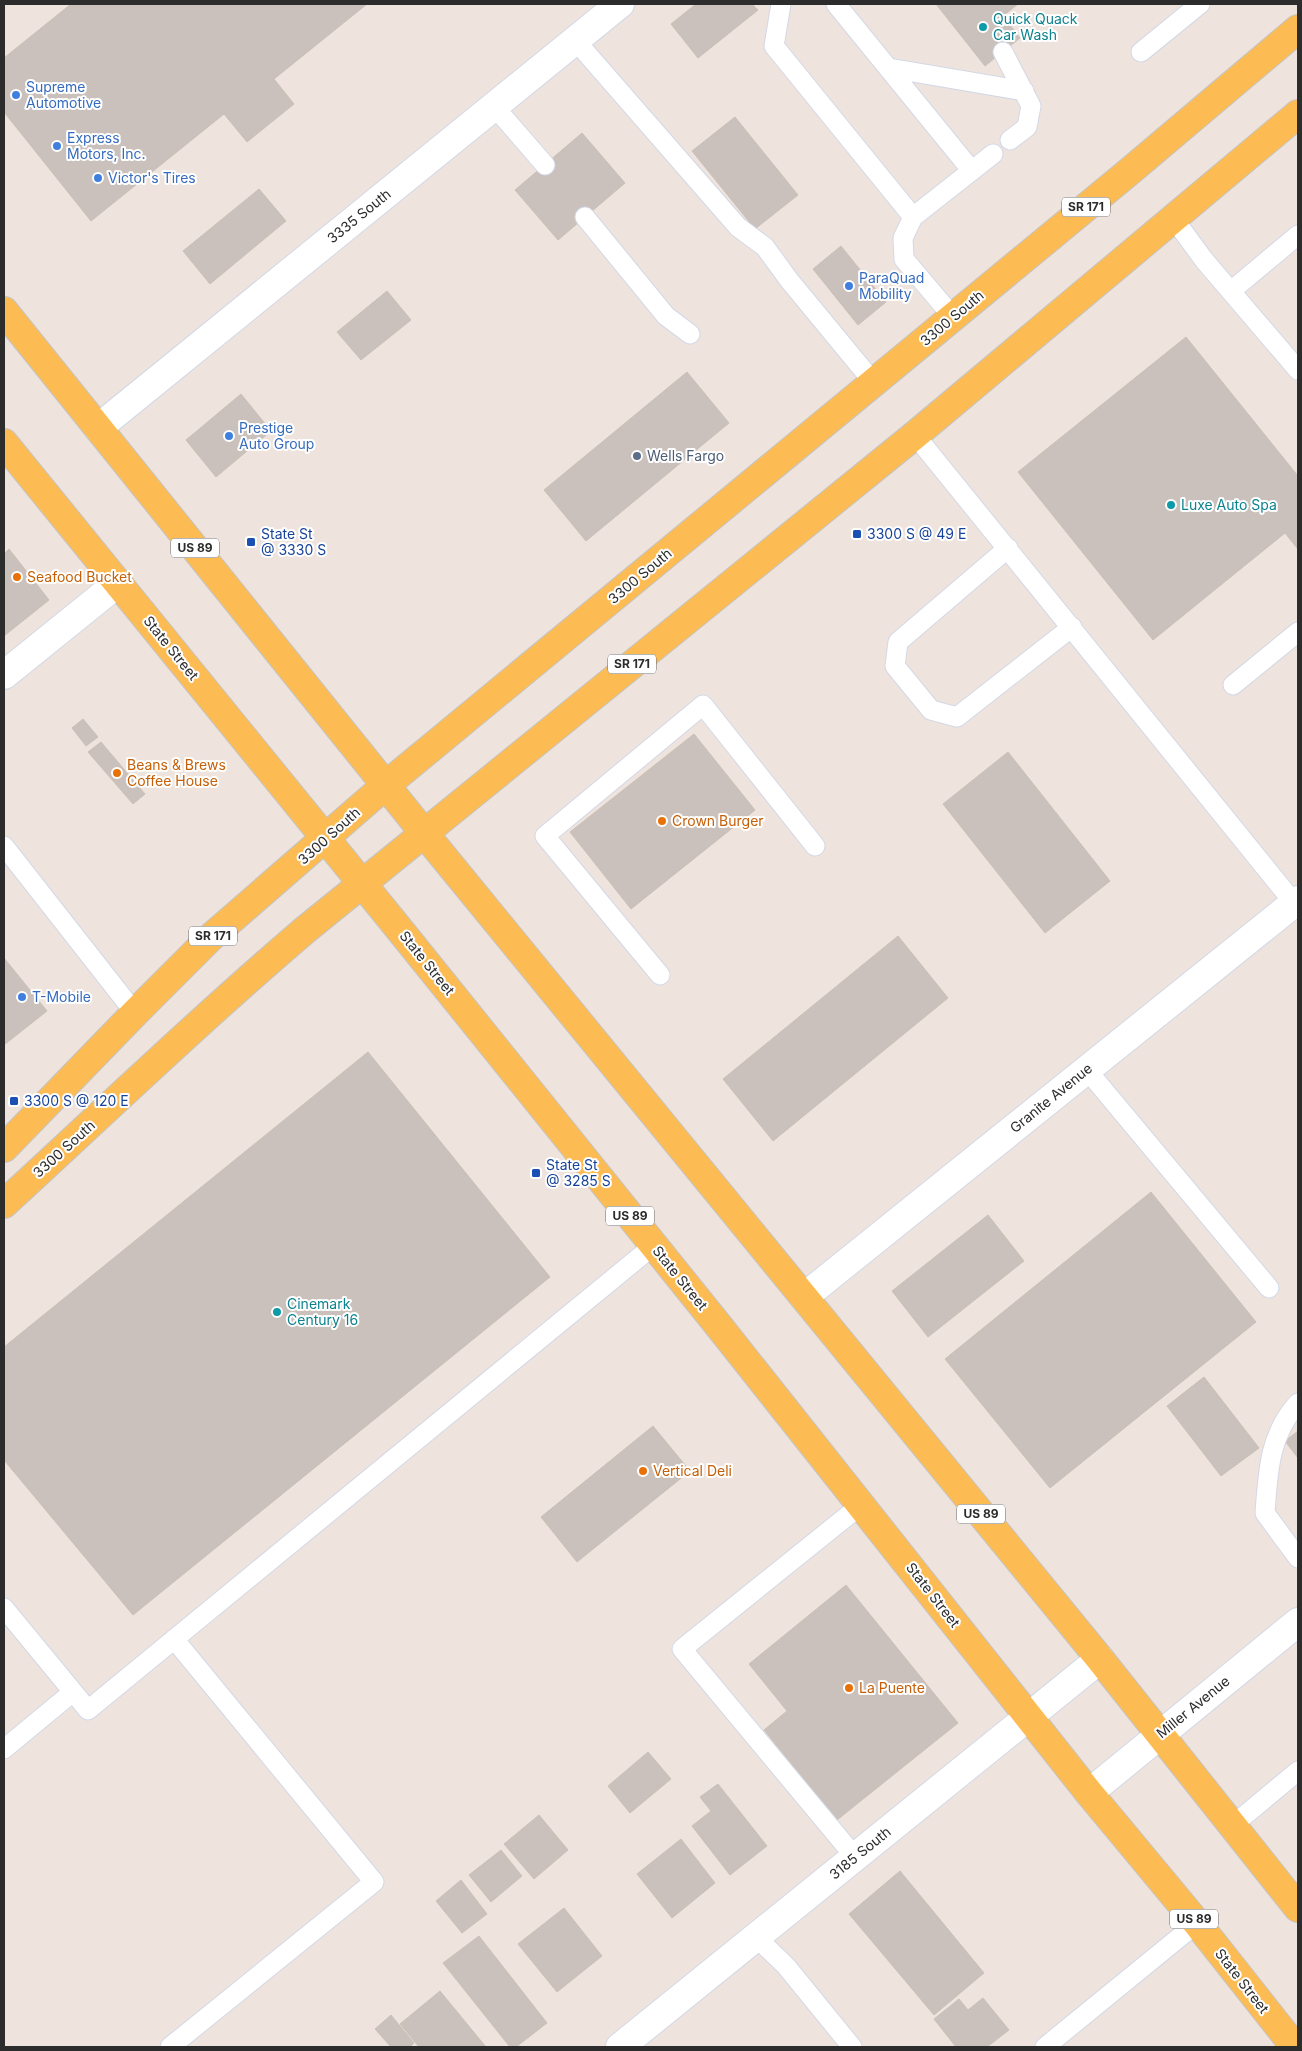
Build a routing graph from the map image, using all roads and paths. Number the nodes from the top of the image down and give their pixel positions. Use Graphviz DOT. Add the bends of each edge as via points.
graph roads {
  1 [pos="620,4"];
  2 [pos="781,4"];
  3 [pos="836,4"];
  4 [pos="1200,4"];
  5 [pos="1298,29"];
  6 [pos="575,40"];
  7 [pos="1003,52"];
  8 [pos="1141,52"];
  9 [pos="889,68"];
  10 [pos="1024,91"];
  11 [pos="494,106"];
  12 [pos="1298,114"];
  13 [pos="1010,140"];
  14 [pos="993,154"];
  15 [pos="545,165"];
  16 [pos="972,171"];
  17 [pos="585,217"];
  18 [pos="913,217"];
  19 [pos="1174,219"];
  20 [pos="1298,235"];
  21 [pos="1231,291"];
  22 [pos="4,312"];
  23 [pos="953,317"];
  24 [pos="690,334"];
  25 [pos="1298,370"];
  26 [pos="874,383"];
  27 [pos="98,428"];
  28 [pos="915,435"];
  29 [pos="4,443"];
  30 [pos="1008,548"];
  31 [pos="118,583"];
  32 [pos="1072,627"];
  33 [pos="1298,632"];
  34 [pos="4,675"];
  35 [pos="1233,685"];
  36 [pos="386,785"];
  37 [pos="424,833"];
  38 [pos="326,839"];
  39 [pos="4,846"];
  40 [pos="815,846"];
  41 [pos="363,884"];
  42 [pos="1296,901"];
  43 [pos="660,975"];
  44 [pos="135,1013"];
  45 [pos="1086,1070"];
  46 [pos="4,1148"];
  47 [pos="4,1204"];
  48 [pos="653,1246"];
  49 [pos="1269,1288"];
  50 [pos="804,1297"];
  51 [pos="1298,1403"];
  52 [pos="861,1505"];
  53 [pos="1298,1558"];
  54 [pos="4,1608"];
  55 [pos="1298,1622"];
  56 [pos="174,1639"];
  57 [pos="1100,1660"];
  58 [pos="73,1692"];
  59 [pos="1029,1717"];
  60 [pos="1160,1734"];
  61 [pos="4,1749"];
  62 [pos="1298,1771"];
  63 [pos="1089,1793"];
  64 [pos="1232,1825"];
  65 [pos="855,1857"];
  66 [pos="1298,1908"];
  67 [pos="1197,1923"];
  68 [pos="756,1937"];
  69 [pos="170,2047"];
  70 [pos="620,2047"];
  71 [pos="852,2047"];
  72 [pos="1045,2047"];
  73 [pos="1295,2047"];
  1 -- 6 [label="street, 3335 South"];
  2 -- 18 [label="lane" via="774,46"];
  3 -- 9 [label="lane"];
  4 -- 8 [label="lane"];
  5 -- 23 [label="main road, 3300 South / SR 171"];
  6 -- 11 [label="street, 3335 South"];
  6 -- 26 [label="lane" via="738,227 765,247"];
  7 -- 10 [label="lane"];
  9 -- 10 [label="lane"];
  9 -- 16 [label="lane"];
  10 -- 13 [label="lane" via="1031,106 1027,127"];
  11 -- 15 [label="lane"];
  11 -- 27 [label="street, 3335 South"];
  12 -- 19 [label="main road, 3300 South / SR 171"];
  14 -- 16 [label="lane"];
  16 -- 18 [label="lane"];
  17 -- 24 [label="lane" via="666,316"];
  18 -- 23 [label="lane" via="903,238 904,259"];
  19 -- 21 [label="lane"];
  19 -- 28 [label="main road, 3300 South / SR 171"];
  20 -- 21 [label="lane"];
  21 -- 25 [label="lane"];
  22 -- 27 [label="main road, US 89"];
  23 -- 26 [label="main road, 3300 South / SR 171"];
  26 -- 36 [label="main road, 3300 South / SR 171"];
  27 -- 36 [label="main road, US 89"];
  28 -- 30 [label="lane"];
  28 -- 37 [label="main road, 3300 South / SR 171"];
  29 -- 31 [label="main road, State Street / US 89"];
  30 -- 32 [label="lane"];
  30 -- 32 [label="lane" via="898,642 896,666 931,710 957,717"];
  31 -- 34 [label="street"];
  31 -- 38 [label="main road, State Street / US 89"];
  32 -- 42 [label="lane"];
  33 -- 35 [label="lane"];
  36 -- 37 [label="main road, US 89"];
  36 -- 38 [label="main road, 3300 South / SR 171"];
  37 -- 41 [label="main road, 3300 South / SR 171"];
  37 -- 50 [label="main road, US 89"];
  38 -- 41 [label="main road, State Street / US 89"];
  38 -- 44 [label="main road, 3300 South / SR 171" via="210,938"];
  39 -- 44 [label="lane"];
  40 -- 43 [label="lane" via="702,705 545,836"];
  41 -- 47 [label="main road, 3300 South / SR 171" via="234,990"];
  41 -- 48 [label="main road, State Street / US 89"];
  42 -- 45 [label="street, Granite Avenue"];
  44 -- 46 [label="main road, 3300 South / SR 171"];
  45 -- 49 [label="lane"];
  45 -- 50 [label="street, Granite Avenue"];
  48 -- 52 [label="main road, State Street / US 89"];
  48 -- 56 [label="lane"];
  50 -- 57 [label="main road, US 89"];
  51 -- 53 [label="lane" via="1274,1440 1265,1513"];
  52 -- 59 [label="main road, State Street / US 89"];
  52 -- 65 [label="lane" via="682,1649"];
  54 -- 58 [label="lane"];
  55 -- 60 [label="street, Miller Avenue"];
  56 -- 58 [label="lane" via="88,1710"];
  56 -- 69 [label="lane" via="374,1882"];
  57 -- 59 [label="street, 3185 South"];
  57 -- 60 [label="main road, US 89"];
  58 -- 61 [label="lane"];
  59 -- 63 [label="main road, State Street / US 89"];
  59 -- 65 [label="street, 3185 South"];
  60 -- 63 [label="street, Miller Avenue"];
  60 -- 64 [label="main road, US 89"];
  62 -- 64 [label="lane"];
  63 -- 67 [label="main road, State Street / US 89"];
  64 -- 66 [label="main road, US 89"];
  65 -- 68 [label="street, 3185 South"];
  67 -- 72 [label="lane"];
  67 -- 73 [label="main road, State Street / US 89"];
  68 -- 70 [label="street, 3185 South"];
  68 -- 71 [label="lane" via="786,1966"];
}
